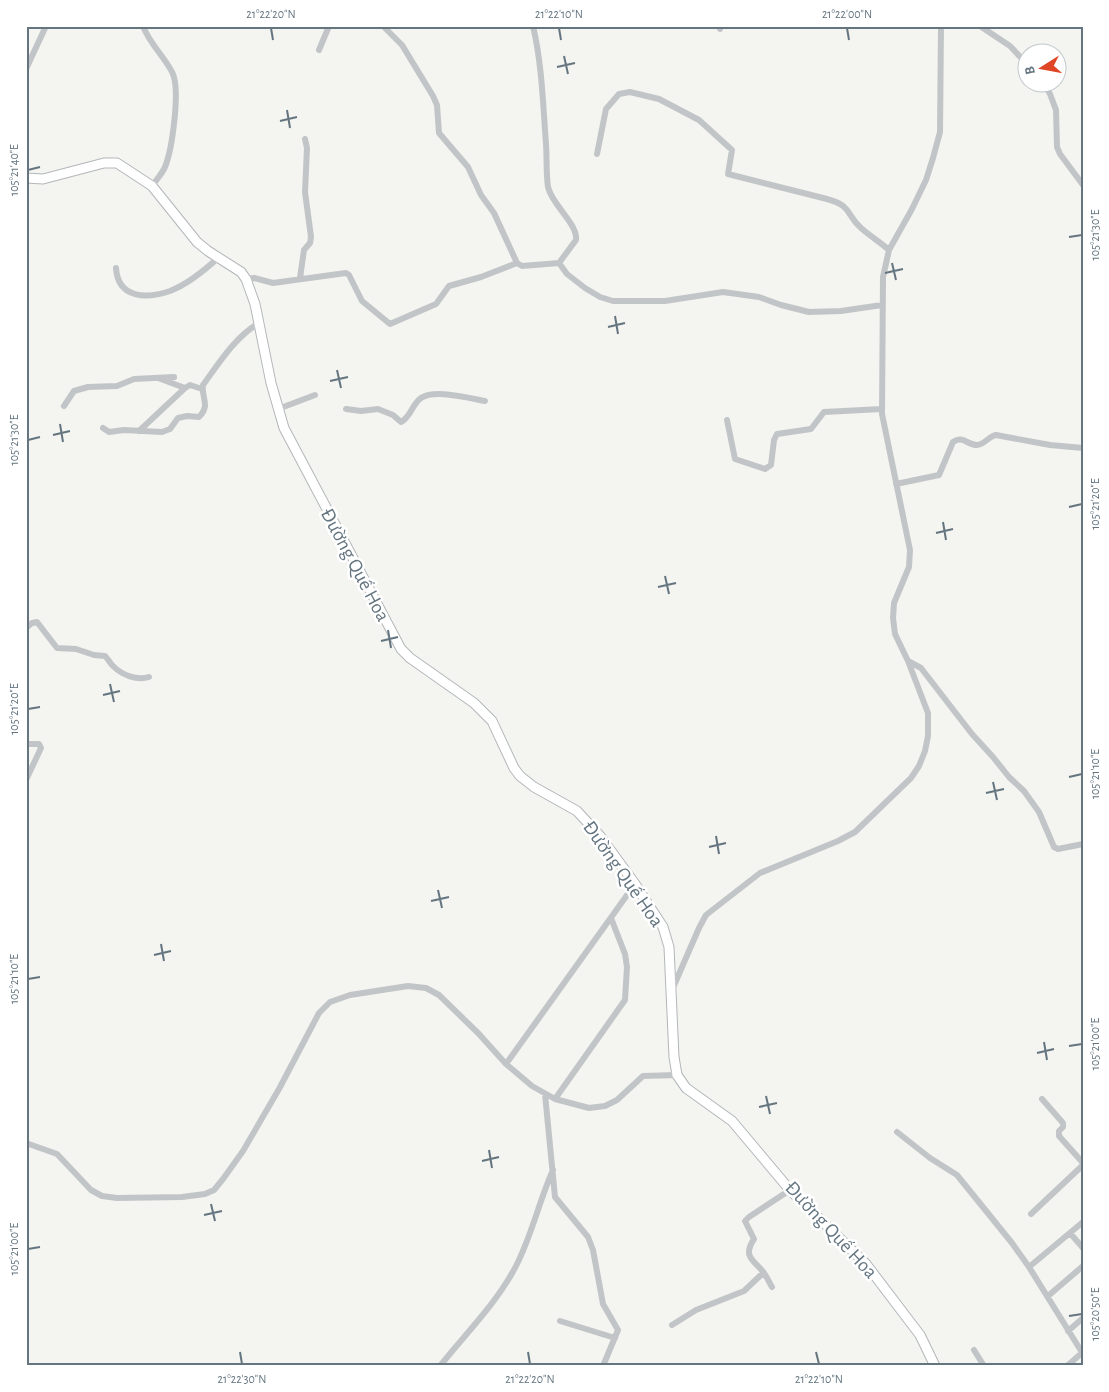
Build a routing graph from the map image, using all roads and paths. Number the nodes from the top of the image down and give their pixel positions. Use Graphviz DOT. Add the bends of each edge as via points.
graph roads {
  1 [pos="46,26"];
  2 [pos="143,26"];
  3 [pos="329,26"];
  4 [pos="383,26"];
  5 [pos="533,26"];
  6 [pos="941,26"];
  7 [pos="980,26"];
  8 [pos="319,50"];
  9 [pos="1016,52"];
  10 [pos="26,69"];
  11 [pos="1049,92"];
  12 [pos="305,140"];
  13 [pos="597,154"];
  14 [pos="26,178"];
  15 [pos="1083,185"];
  16 [pos="152,186"];
  17 [pos="889,250"];
  18 [pos="218,257"];
  19 [pos="517,263"];
  20 [pos="559,263"];
  21 [pos="116,268"];
  22 [pos="300,278"];
  23 [pos="246,279"];
  24 [pos="882,305"];
  25 [pos="259,323"];
  26 [pos="154,377"];
  27 [pos="174,377"];
  28 [pos="185,388"];
  29 [pos="202,389"];
  30 [pos="315,395"];
  31 [pos="485,401"];
  32 [pos="64,406"];
  33 [pos="346,409"];
  34 [pos="882,409"];
  35 [pos="278,410"];
  36 [pos="727,420"];
  37 [pos="104,428"];
  38 [pos="139,431"];
  39 [pos="1083,448"];
  40 [pos="896,484"];
  41 [pos="26,628"];
  42 [pos="908,661"];
  43 [pos="149,678"];
  44 [pos="26,744"];
  45 [pos="26,780"];
  46 [pos="1083,844"];
  47 [pos="635,884"];
  48 [pos="611,918"];
  49 [pos="670,994"];
  50 [pos="506,1064"];
  51 [pos="677,1074"];
  52 [pos="545,1094"];
  53 [pos="555,1099"];
  54 [pos="1042,1099"];
  55 [pos="897,1132"];
  56 [pos="26,1143"];
  57 [pos="1083,1164"];
  58 [pos="553,1169"];
  59 [pos="790,1190"];
  60 [pos="1031,1214"];
  61 [pos="1083,1222"];
  62 [pos="1070,1233"];
  63 [pos="1083,1248"];
  64 [pos="1083,1266"];
  65 [pos="1030,1267"];
  66 [pos="764,1272"];
  67 [pos="772,1287"];
  68 [pos="1048,1296"];
  69 [pos="1083,1318"];
  70 [pos="560,1321"];
  71 [pos="672,1325"];
  72 [pos="1068,1331"];
  73 [pos="615,1338"];
  74 [pos="974,1350"];
  75 [pos="1082,1353"];
  76 [pos="440,1366"];
  77 [pos="603,1366"];
  78 [pos="935,1366"];
  79 [pos="984,1366"];
  80 [pos="1067,1366"];
  1 -- 10 [label="street"];
  2 -- 16 [label="street" via="172,71 176,88 166,164"];
  3 -- 8 [label="street"];
  4 -- 19 [label="street" via="402,45 433,96 437,105 439,133 468,167"];
  5 -- 20 [label="street" via="548,186 553,201 576,236"];
  6 -- 17 [label="street" via="940,132 926,180"];
  7 -- 9 [label="street"];
  11 -- 15 [label="street" via="1056,110 1057,147"];
  12 -- 22 [label="street" via="305,192 311,237 304,250"];
  13 -- 17 [label="street" via="606,109 619,94 630,92 659,99 699,120 732,150 728,174 842,204 860,227"];
  14 -- 16 [label="street, Đường Quế Hoa" via="43,179 117,163"];
  16 -- 18 [label="street, Đường Quế Hoa" via="186,231"];
  17 -- 24 [label="street" via="883,277"];
  18 -- 21 [label="street" via="200,274 157,295 128,293 118,278"];
  18 -- 23 [label="street, Đường Quế Hoa"];
  19 -- 20 [label="street" via="522,266"];
  19 -- 22 [label="street" via="449,286 436,304 390,324 362,301 346,273"];
  20 -- 24 [label="street" via="585,288 613,301 672,300 723,292 759,297 809,312 841,312"];
  22 -- 23 [label="street" via="273,283"];
  23 -- 25 [label="street, Đường Quế Hoa"];
  24 -- 34 [label="street"];
  25 -- 29 [label="street" via="239,338"];
  25 -- 35 [label="street, Đường Quế Hoa"];
  26 -- 27 [label="street"];
  26 -- 28 [label="street"];
  26 -- 32 [label="street" via="74,391"];
  28 -- 29 [label="street" via="190,385"];
  28 -- 38 [label="street"];
  29 -- 38 [label="street" via="206,403 199,417 178,418 170,429 162,432"];
  30 -- 35 [label="street"];
  31 -- 33 [label="street" via="438,394 426,396 401,422 378,409 361,412"];
  34 -- 36 [label="street" via="824,412 811,429 777,434 771,465 765,470 735,459"];
  34 -- 40 [label="street"];
  35 -- 47 [label="street, Đường Quế Hoa" via="294,450 401,650 483,711 492,721 520,776 584,816"];
  37 -- 38 [label="street" via="109,432"];
  39 -- 40 [label="street" via="996,436 976,445 961,438 953,442 942,472"];
  40 -- 42 [label="street" via="910,559 894,603 893,626"];
  41 -- 43 [label="street" via="37,622 57,648 105,656 114,668 138,680"];
  42 -- 46 [label="street" via="921,668 972,734 1036,806 1054,847"];
  42 -- 49 [label="street" via="926,704 929,724 925,752 911,778 855,832 760,872 706,915"];
  44 -- 45 [label="street" via="39,744 41,748"];
  47 -- 48 [label="street"];
  47 -- 49 [label="street, Đường Quế Hoa" via="666,937"];
  48 -- 50 [label="street"];
  48 -- 53 [label="street" via="625,954 625,1000"];
  49 -- 51 [label="street, Đường Quế Hoa"];
  50 -- 52 [label="street"];
  50 -- 56 [label="street" via="432,990 408,986 350,994 330,1002 319,1013 243,1151 214,1190 182,1197 102,1196 86,1185 58,1154"];
  51 -- 53 [label="street" via="643,1076 618,1100 605,1106 589,1108"];
  51 -- 59 [label="street, Đường Quế Hoa" via="686,1088 732,1122"];
  52 -- 53 [label="street"];
  52 -- 58 [label="street"];
  54 -- 57 [label="street" via="1063,1123 1059,1136"];
  55 -- 65 [label="street" via="957,1175"];
  57 -- 60 [label="street"];
  58 -- 73 [label="street" via="555,1197 583,1229 592,1246 603,1304 618,1330"];
  58 -- 76 [label="street" via="535,1223 502,1292"];
  59 -- 66 [label="street" via="745,1220 754,1239 748,1251 750,1258"];
  59 -- 78 [label="street, Đường Quế Hoa" via="866,1264 920,1334"];
  61 -- 62 [label="street"];
  62 -- 63 [label="street"];
  62 -- 65 [label="street"];
  64 -- 68 [label="street"];
  65 -- 68 [label="street"];
  66 -- 67 [label="street"];
  66 -- 71 [label="street" via="744,1291 696,1310"];
  68 -- 72 [label="street"];
  69 -- 72 [label="street"];
  70 -- 73 [label="street"];
  72 -- 75 [label="street"];
  73 -- 77 [label="street"];
  74 -- 79 [label="street"];
  75 -- 80 [label="street"];
}
